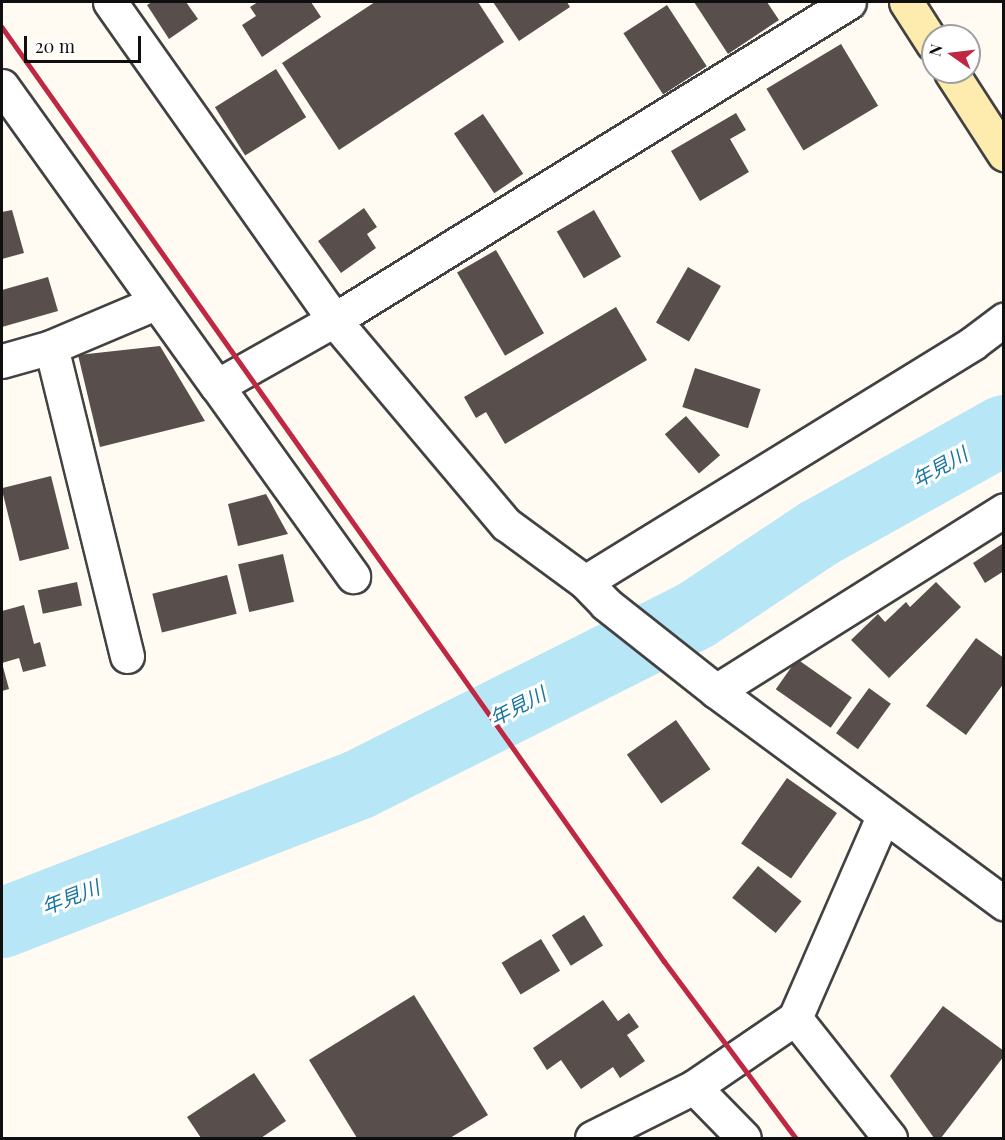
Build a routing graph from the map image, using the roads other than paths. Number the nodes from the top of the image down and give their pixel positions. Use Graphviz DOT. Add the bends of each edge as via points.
graph roads {
  1 [pos="110,2"];
  2 [pos="849,2"];
  3 [pos="906,2"];
  4 [pos="921,25"];
  5 [pos="959,84"];
  6 [pos="6,100"];
  7 [pos="1004,154"];
  8 [pos="155,303"];
  9 [pos="334,320"];
  10 [pos="1004,320"];
  11 [pos="51,347"];
  12 [pos="2,361"];
  13 [pos="217,386"];
  14 [pos="1004,510"];
  15 [pos="352,576"];
  16 [pos="596,593"];
  17 [pos="127,656"];
  18 [pos="716,691"];
  19 [pos="883,817"];
  20 [pos="1004,903"];
  21 [pos="795,1018"];
  22 [pos="694,1087"];
  23 [pos="732,1134"];
  24 [pos="592,1138"];
  25 [pos="890,1138"];
  1 -- 9 [label="street"];
  2 -- 9 [label="street"];
  3 -- 4 [label="street"];
  5 -- 7 [label="street"];
  6 -- 8 [label="street"];
  8 -- 11 [label="street"];
  8 -- 13 [label="street"];
  9 -- 13 [label="street"];
  9 -- 16 [label="street" via="506,524"];
  10 -- 16 [label="street"];
  11 -- 12 [label="street"];
  11 -- 17 [label="street"];
  13 -- 15 [label="street"];
  14 -- 18 [label="street"];
  16 -- 18 [label="street"];
  18 -- 19 [label="street"];
  19 -- 20 [label="street"];
  19 -- 21 [label="street"];
  21 -- 22 [label="street"];
  21 -- 25 [label="street"];
  22 -- 23 [label="street"];
  22 -- 24 [label="street"];
}
